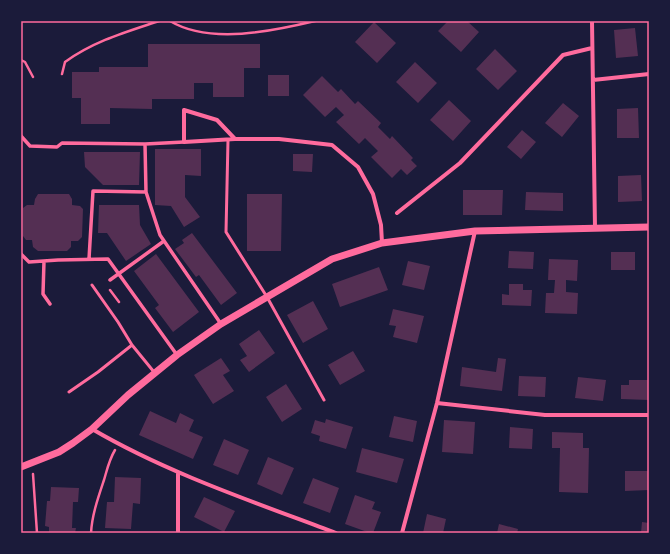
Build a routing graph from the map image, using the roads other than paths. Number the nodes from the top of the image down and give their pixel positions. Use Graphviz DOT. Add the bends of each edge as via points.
graph roads {
  1 [pos="592,21"];
  2 [pos="592,48"];
  3 [pos="649,74"];
  4 [pos="593,80"];
  5 [pos="21,136"];
  6 [pos="235,139"];
  7 [pos="228,140"];
  8 [pos="184,142"];
  9 [pos="145,144"];
  10 [pos="146,192"];
  11 [pos="397,213"];
  12 [pos="649,227"];
  13 [pos="595,228"];
  14 [pos="475,231"];
  15 [pos="164,241"];
  16 [pos="382,243"];
  17 [pos="21,254"];
  18 [pos="89,259"];
  19 [pos="44,261"];
  20 [pos="118,274"];
  21 [pos="110,280"];
  22 [pos="92,285"];
  23 [pos="267,297"];
  24 [pos="50,304"];
  25 [pos="221,324"];
  26 [pos="132,345"];
  27 [pos="176,355"];
  28 [pos="154,372"];
  29 [pos="69,392"];
  30 [pos="324,400"];
  31 [pos="437,403"];
  32 [pos="649,414"];
  33 [pos="92,430"];
  34 [pos="21,468"];
  35 [pos="178,472"];
  36 [pos="178,533"];
  37 [pos="336,533"];
  38 [pos="402,533"];
  1 -- 2 [label="street"];
  2 -- 4 [label="street"];
  2 -- 11 [label="street" via="563,55 460,163"];
  3 -- 4 [label="street"];
  4 -- 13 [label="street"];
  5 -- 9 [label="street" via="30,146 57,147 62,143"];
  6 -- 7 [label="street"];
  6 -- 8 [label="street" via="217,120 184,110"];
  6 -- 16 [label="street" via="279,139 332,145 358,167 373,194 381,225"];
  7 -- 8 [label="street"];
  7 -- 23 [label="lane" via="226,232"];
  8 -- 9 [label="street"];
  9 -- 10 [label="street"];
  10 -- 15 [label="street"];
  10 -- 18 [label="street" via="93,191"];
  12 -- 13 [label="street"];
  13 -- 14 [label="street"];
  14 -- 16 [label="street"];
  14 -- 31 [label="street"];
  15 -- 20 [label="street"];
  15 -- 25 [label="street"];
  16 -- 23 [label="street" via="332,259"];
  17 -- 19 [label="street" via="29,262"];
  18 -- 19 [label="street"];
  18 -- 20 [label="street" via="108,259"];
  19 -- 24 [label="street" via="43,294"];
  20 -- 21 [label="street"];
  20 -- 27 [label="street"];
  22 -- 26 [label="lane"];
  23 -- 25 [label="street"];
  23 -- 30 [label="lane"];
  25 -- 27 [label="street"];
  26 -- 28 [label="lane"];
  26 -- 29 [label="lane"];
  27 -- 28 [label="street"];
  28 -- 33 [label="street"];
  31 -- 32 [label="street" via="545,415"];
  31 -- 38 [label="street"];
  33 -- 34 [label="street" via="58,452"];
  33 -- 35 [label="street" via="118,445"];
  35 -- 36 [label="street"];
  35 -- 37 [label="street"];
}
